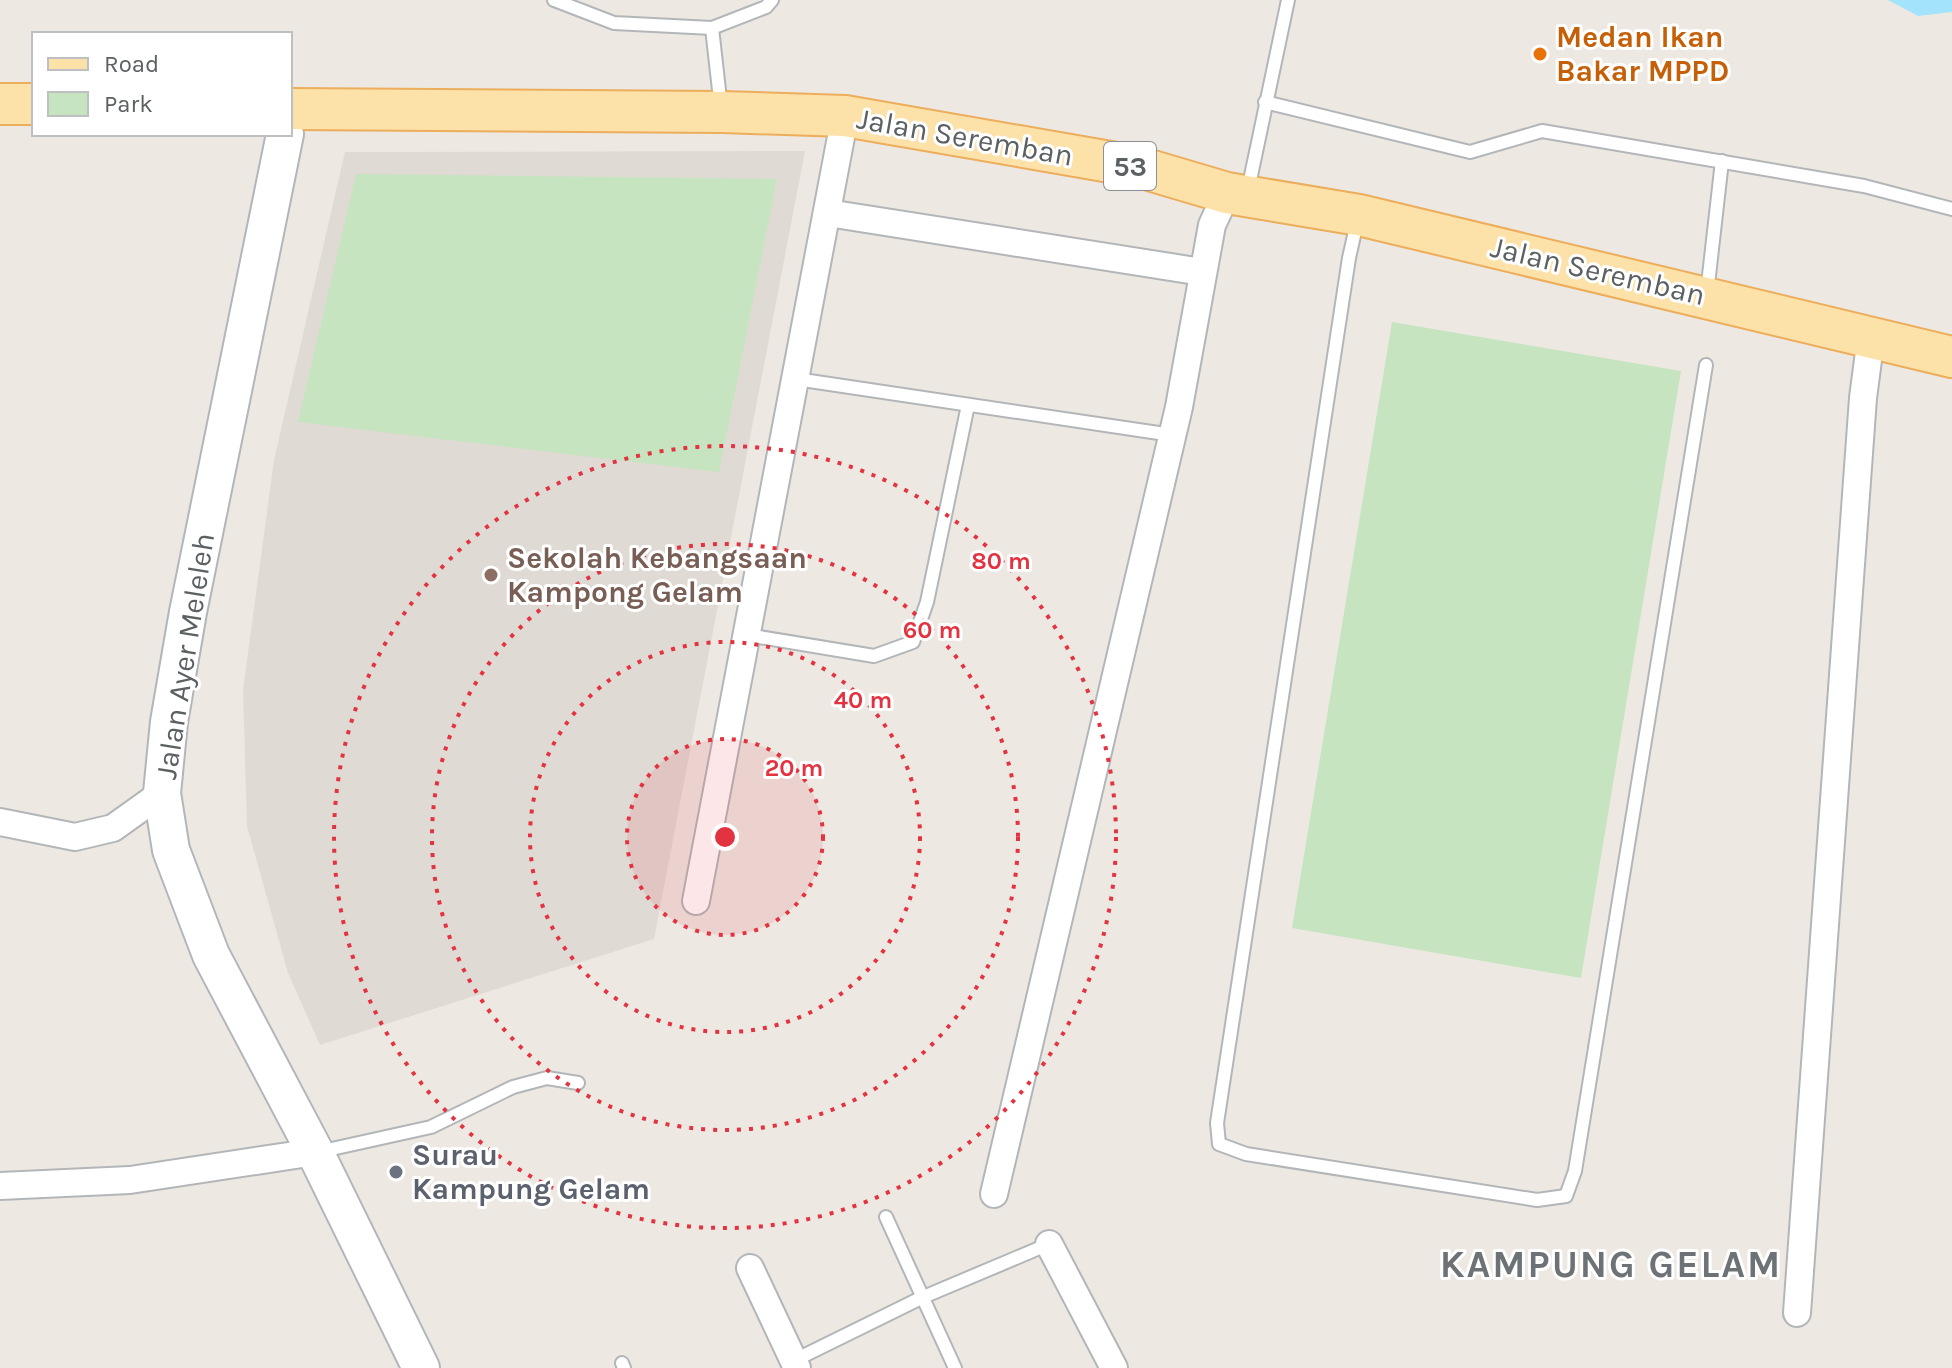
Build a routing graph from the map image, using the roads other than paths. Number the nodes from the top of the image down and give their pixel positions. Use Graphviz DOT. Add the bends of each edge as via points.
graph roads {
  1 [pos="554,0"];
  2 [pos="772,0"];
  3 [pos="1288,0"];
  4 [pos="712,28"];
  5 [pos="1265,102"];
  6 [pos="0,104"];
  7 [pos="32,104"];
  8 [pos="292,109"];
  9 [pos="722,112"];
  10 [pos="845,116"];
  11 [pos="285,136"];
  12 [pos="1722,161"];
  13 [pos="1237,195"];
  14 [pos="1952,209"];
  15 [pos="828,213"];
  16 [pos="1359,215"];
  17 [pos="1202,272"];
  18 [pos="1707,297"];
  19 [pos="1871,337"];
  20 [pos="1952,357"];
  21 [pos="1706,365"];
  22 [pos="796,379"];
  23 [pos="968,405"];
  24 [pos="1172,435"];
  25 [pos="747,635"];
  26 [pos="162,793"];
  27 [pos="0,822"];
  28 [pos="696,901"];
  29 [pos="578,1083"];
  30 [pos="315,1152"];
  31 [pos="0,1186"];
  32 [pos="994,1194"];
  33 [pos="886,1217"];
  34 [pos="1049,1244"];
  35 [pos="750,1268"];
  36 [pos="921,1298"];
  37 [pos="1797,1313"];
  38 [pos="795,1364"];
  39 [pos="421,1368"];
  40 [pos="955,1368"];
  41 [pos="1114,1368"];
  1 -- 4 [label="lane" via="614,23"];
  2 -- 4 [label="lane"];
  3 -- 5 [label="lane"];
  4 -- 9 [label="lane"];
  5 -- 12 [label="lane" via="1470,152 1542,131"];
  5 -- 13 [label="lane"];
  6 -- 7 [label="main road"];
  8 -- 9 [label="main road, Jalan Seremban / 53"];
  9 -- 10 [label="main road, Jalan Seremban / 53"];
  10 -- 13 [label="main road, Jalan Seremban / 53" via="1139,167"];
  10 -- 15 [label="street"];
  11 -- 26 [label="street, Jalan Ayer Meleleh" via="186,625"];
  12 -- 14 [label="lane" via="1864,186"];
  12 -- 18 [label="lane"];
  13 -- 16 [label="main road, Jalan Seremban / 53"];
  13 -- 17 [label="street" via="1212,225"];
  15 -- 17 [label="street"];
  15 -- 22 [label="street"];
  16 -- 18 [label="main road, Jalan Seremban / 53"];
  16 -- 21 [label="lane" via="1217,1123 1219,1144 1246,1154 1537,1200 1566,1196 1575,1171"];
  17 -- 24 [label="street"];
  18 -- 19 [label="main road, Jalan Seremban / 53"];
  19 -- 20 [label="main road, Jalan Seremban / 53"];
  19 -- 37 [label="street"];
  22 -- 23 [label="lane"];
  22 -- 25 [label="street"];
  23 -- 24 [label="lane"];
  23 -- 25 [label="lane" via="927,602 913,642 874,656"];
  24 -- 32 [label="street"];
  25 -- 28 [label="street"];
  26 -- 27 [label="street" via="113,828 75,837"];
  26 -- 30 [label="street, Jalan Ayer Meleleh" via="171,850 211,955"];
  29 -- 30 [label="lane" via="547,1078 524,1084 431,1127"];
  30 -- 31 [label="street" via="130,1180"];
  30 -- 39 [label="street, Jalan Ayer Meleleh"];
  33 -- 36 [label="lane"];
  34 -- 36 [label="lane"];
  34 -- 41 [label="street"];
  35 -- 38 [label="street"];
  36 -- 38 [label="lane"];
  36 -- 40 [label="lane"];
}
